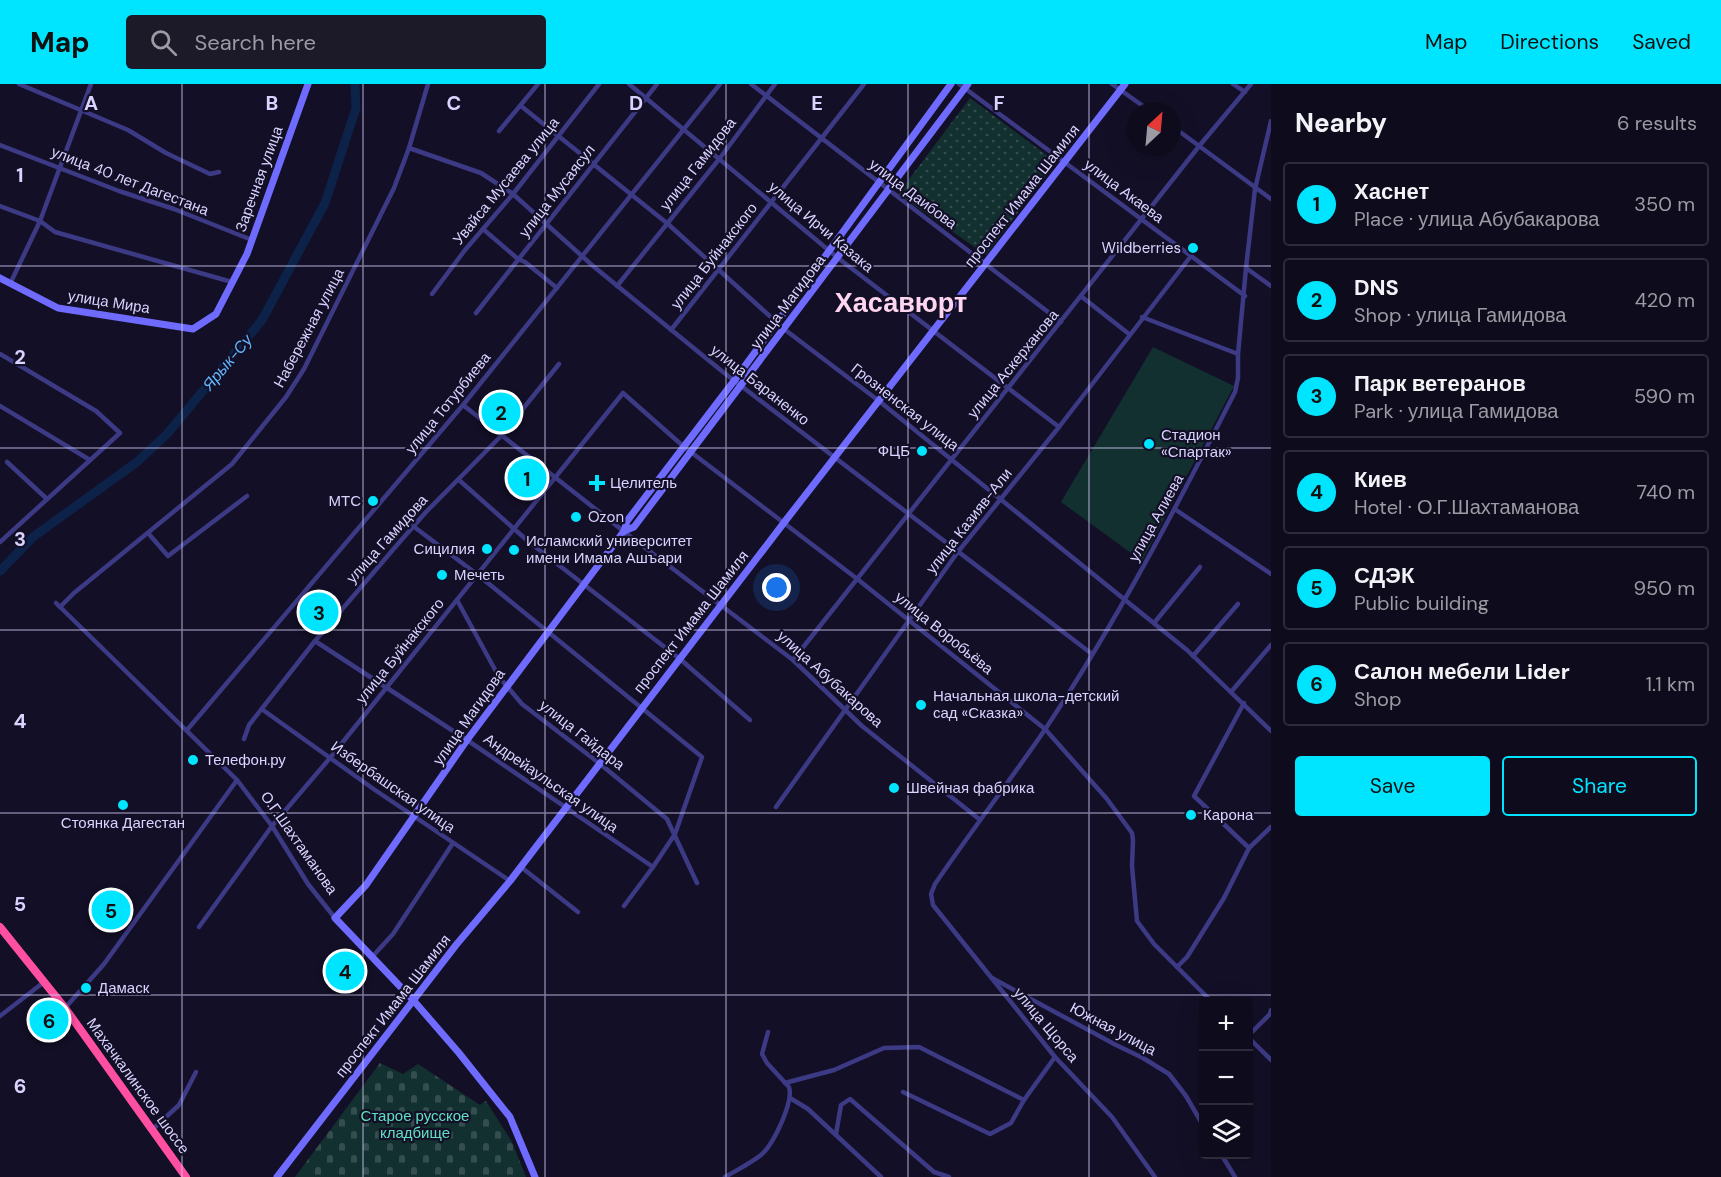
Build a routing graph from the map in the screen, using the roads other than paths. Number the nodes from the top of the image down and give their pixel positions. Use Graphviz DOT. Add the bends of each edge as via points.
graph roads {
  1 [pos="19,84"];
  2 [pos="91,84"];
  3 [pos="308,84"];
  4 [pos="428,84"];
  5 [pos="538,84"];
  6 [pos="599,84"];
  7 [pos="629,84"];
  8 [pos="657,84"];
  9 [pos="720,84"];
  10 [pos="751,84"];
  11 [pos="775,84"];
  12 [pos="864,84"];
  13 [pos="951,84"];
  14 [pos="1112,84"];
  15 [pos="1125,84"];
  16 [pos="1233,84"];
  17 [pos="1251,84"];
  18 [pos="964,85"];
  19 [pos="1120,91"];
  20 [pos="1245,92"];
  21 [pos="766,95"];
  22 [pos="646,98"];
  23 [pos="1136,102"];
  24 [pos="521,105"];
  25 [pos="81,110"];
  26 [pos="1271,121"];
  27 [pos="685,129"];
  28 [pos="499,131"];
  29 [pos="1181,132"];
  30 [pos="559,136"];
  31 [pos="822,138"];
  32 [pos="0,145"];
  33 [pos="1200,145"];
  34 [pos="409,148"];
  35 [pos="720,158"];
  36 [pos="1065,162"];
  37 [pos="593,164"];
  38 [pos="59,167"];
  39 [pos="219,172"];
  40 [pos="879,183"];
  41 [pos="1255,189"];
  42 [pos="889,190"];
  43 [pos="513,194"];
  44 [pos="632,194"];
  45 [pos="1271,199"];
  46 [pos="772,202"];
  47 [pos="0,206"];
  48 [pos="1143,220"];
  49 [pos="40,221"];
  50 [pos="546,224"];
  51 [pos="668,224"];
  52 [pos="483,229"];
  53 [pos="252,240"];
  54 [pos="828,250"];
  55 [pos="582,256"];
  56 [pos="1191,256"];
  57 [pos="838,258"];
  58 [pos="518,259"];
  59 [pos="986,264"];
  60 [pos="1246,268"];
  61 [pos="719,270"];
  62 [pos="3,281"];
  63 [pos="232,282"];
  64 [pos="617,286"];
  65 [pos="1271,286"];
  66 [pos="557,288"];
  67 [pos="432,294"];
  68 [pos="1245,296"];
  69 [pos="1082,297"];
  70 [pos="476,313"];
  71 [pos="216,314"];
  72 [pos="1142,317"];
  73 [pos="776,322"];
  74 [pos="1061,322"];
  75 [pos="784,329"];
  76 [pos="671,330"];
  77 [pos="934,331"];
  78 [pos="1130,334"];
  79 [pos="0,354"];
  80 [pos="1238,354"];
  81 [pos="559,364"];
  82 [pos="734,381"];
  83 [pos="741,386"];
  84 [pos="1008,388"];
  85 [pos="623,393"];
  86 [pos="879,401"];
  87 [pos="463,405"];
  88 [pos="0,406"];
  89 [pos="1059,427"];
  90 [pos="501,436"];
  91 [pos="683,446"];
  92 [pos="691,453"];
  93 [pos="835,459"];
  94 [pos="90,460"];
  95 [pos="952,460"];
  96 [pos="7,462"];
  97 [pos="556,478"];
  98 [pos="459,480"];
  99 [pos="247,496"];
  100 [pos="47,499"];
  101 [pos="1000,499"];
  102 [pos="1176,510"];
  103 [pos="908,515"];
  104 [pos="783,523"];
  105 [pos="414,526"];
  106 [pos="515,528"];
  107 [pos="624,531"];
  108 [pos="148,533"];
  109 [pos="0,543"];
  110 [pos="957,553"];
  111 [pos="1200,567"];
  112 [pos="1271,574"];
  113 [pos="477,575"];
  114 [pos="856,578"];
  115 [pos="584,584"];
  116 [pos="1124,599"];
  117 [pos="457,600"];
  118 [pos="722,604"];
  119 [pos="1238,604"];
  120 [pos="58,605"];
  121 [pos="909,620"];
  122 [pos="1154,623"];
  123 [pos="547,631"];
  124 [pos="315,641"];
  125 [pos="1271,645"];
  126 [pos="1092,654"];
  127 [pos="1193,656"];
  128 [pos="680,659"];
  129 [pos="794,660"];
  130 [pos="507,686"];
  131 [pos="386,688"];
  132 [pos="1231,692"];
  133 [pos="1244,703"];
  134 [pos="642,707"];
  135 [pos="845,708"];
  136 [pos="263,710"];
  137 [pos="750,720"];
  138 [pos="1045,729"];
  139 [pos="187,730"];
  140 [pos="1271,731"];
  141 [pos="244,739"];
  142 [pos="467,740"];
  143 [pos="330,758"];
  144 [pos="599,763"];
  145 [pos="237,780"];
  146 [pos="776,807"];
  147 [pos="566,808"];
  148 [pos="415,816"];
  149 [pos="979,819"];
  150 [pos="272,826"];
  151 [pos="1271,827"];
  152 [pos="675,834"];
  153 [pos="453,843"];
  154 [pos="1249,848"];
  155 [pos="520,867"];
  156 [pos="653,867"];
  157 [pos="510,881"];
  158 [pos="697,883"];
  159 [pos="935,884"];
  160 [pos="624,906"];
  161 [pos="578,912"];
  162 [pos="335,918"];
  163 [pos="0,927"];
  164 [pos="199,927"];
  165 [pos="372,957"];
  166 [pos="1177,967"];
  167 [pos="990,976"];
  168 [pos="45,982"];
  169 [pos="1207,997"];
  170 [pos="414,1001"];
  171 [pos="65,1008"];
  172 [pos="1271,1010"];
  173 [pos="0,1016"];
  174 [pos="1253,1031"];
  175 [pos="768,1032"];
  176 [pos="1253,1041"];
  177 [pos="1055,1057"];
  178 [pos="1271,1060"];
  179 [pos="196,1072"];
  180 [pos="785,1083"];
  181 [pos="903,1092"];
  182 [pos="790,1098"];
  183 [pos="1024,1100"];
  184 [pos="1199,1120"];
  185 [pos="153,1129"];
  186 [pos="836,1134"];
  187 [pos="1224,1159"];
  188 [pos="186,1177"];
  189 [pos="277,1177"];
  190 [pos="535,1177"];
  191 [pos="725,1177"];
  192 [pos="882,1177"];
  193 [pos="950,1177"];
  194 [pos="1155,1177"];
  195 [pos="1235,1177"];
  1 -- 25 [label="street"];
  2 -- 25 [label="street"];
  3 -- 53 [label="main road, Заречная улица"];
  4 -- 34 [label="street, Набережная улица"];
  5 -- 24 [label="street"];
  6 -- 30 [label="street, Увайса Мусаева улица"];
  7 -- 22 [label="street, улица Ирчи Казака"];
  8 -- 22 [label="street, улица Мусаясул"];
  9 -- 27 [label="street, улица Тотурбиева"];
  10 -- 21 [label="street, улица Даибова"];
  11 -- 21 [label="street, улица Гамидова"];
  12 -- 31 [label="street, улица Буйнакского"];
  13 -- 40 [label="main road, улица Магидова"];
  14 -- 19 [label="street"];
  15 -- 19 [label="main road, проспект Имама Шамиля"];
  16 -- 20 [label="street"];
  17 -- 20 [label="street, улица Аскерханова"];
  18 -- 36 [label="street, улица Акаева"];
  18 -- 42 [label="main road, улица Магидова"];
  19 -- 23 [label="street"];
  19 -- 36 [label="main road, проспект Имама Шамиля"];
  20 -- 33 [label="street, улица Аскерханова"];
  21 -- 31 [label="street, улица Даибова"];
  21 -- 35 [label="street, улица Гамидова"];
  22 -- 27 [label="street, улица Ирчи Казака"];
  22 -- 37 [label="street, улица Мусаясул"];
  24 -- 28 [label="street"];
  24 -- 30 [label="street, Грозненская улица"];
  25 -- 38 [label="street"];
  25 -- 39 [label="street" via="210,174"];
  26 -- 41 [label="street, улица Алиева"];
  27 -- 35 [label="street, улица Ирчи Казака"];
  27 -- 44 [label="street, улица Тотурбиева"];
  29 -- 33 [label="street"];
  30 -- 37 [label="street, Грозненская улица"];
  30 -- 43 [label="street, Увайса Мусаева улица"];
  31 -- 40 [label="street, улица Даибова"];
  31 -- 46 [label="street, улица Буйнакского"];
  32 -- 38 [label="street, улица 40 лет Дагестана"];
  33 -- 41 [label="street"];
  33 -- 48 [label="street, улица Аскерханова"];
  34 -- 43 [label="street, улица Бараненко" via="481,173"];
  34 -- 108 [label="street, Набережная улица" via="394,188 304,369 286,397 232,464"];
  35 -- 46 [label="street, улица Ирчи Казака"];
  35 -- 51 [label="street, улица Гамидова"];
  36 -- 48 [label="street, улица Акаева"];
  36 -- 59 [label="main road, проспект Имама Шамиля"];
  37 -- 44 [label="street, Грозненская улица"];
  37 -- 50 [label="street, улица Мусаясул"];
  38 -- 49 [label="street"];
  38 -- 53 [label="street, улица 40 лет Дагестана"];
  40 -- 42 [label="street, улица Даибова"];
  40 -- 54 [label="main road, улица Магидова"];
  41 -- 45 [label="street"];
  41 -- 60 [label="street, улица Алиева"];
  42 -- 57 [label="main road, улица Магидова"];
  42 -- 59 [label="street, улица Даибова"];
  43 -- 50 [label="street, улица Бараненко"];
  43 -- 52 [label="street, Увайса Мусаева улица"];
  44 -- 51 [label="street, Грозненская улица"];
  44 -- 55 [label="street, улица Тотурбиева"];
  46 -- 54 [label="street, улица Ирчи Казака"];
  46 -- 61 [label="street, улица Буйнакского"];
  47 -- 49 [label="street"];
  48 -- 56 [label="street, улица Акаева"];
  48 -- 69 [label="street, улица Аскерханова"];
  49 -- 62 [label="street"];
  49 -- 63 [label="street" via="55,232"];
  50 -- 55 [label="street, улица Бараненко"];
  50 -- 58 [label="street, улица Мусаясул"];
  51 -- 61 [label="street, Грозненская улица"];
  51 -- 64 [label="street, улица Гамидова"];
  52 -- 58 [label="street"];
  52 -- 67 [label="street, Увайса Мусаева улица"];
  53 -- 63 [label="main road, Заречная улица"];
  54 -- 57 [label="street, улица Ирчи Казака"];
  54 -- 73 [label="main road, улица Магидова"];
  55 -- 64 [label="street, улица Бараненко"];
  55 -- 66 [label="street, улица Тотурбиева"];
  56 -- 68 [label="street, улица Акаева"];
  56 -- 72 [label="street, улица Казияв-Али"];
  57 -- 75 [label="main road, улица Магидова"];
  57 -- 77 [label="street, улица Ирчи Казака"];
  58 -- 66 [label="street"];
  58 -- 70 [label="street, улица Мусаясул"];
  59 -- 74 [label="street, улица Даибова"];
  59 -- 77 [label="main road, проспект Имама Шамиля"];
  60 -- 65 [label="street"];
  60 -- 68 [label="street, улица Алиева"];
  61 -- 73 [label="street, Грозненская улица"];
  61 -- 76 [label="street, улица Буйнакского"];
  62 -- 71 [label="main road, улица Мира" via="58,308 193,329"];
  63 -- 71 [label="main road, Заречная улица"];
  64 -- 76 [label="street, улица Бараненко"];
  66 -- 87 [label="street, улица Тотурбиева"];
  68 -- 80 [label="street, улица Алиева"];
  69 -- 74 [label="street, улица Аскерханова"];
  69 -- 78 [label="street"];
  72 -- 78 [label="street, улица Казияв-Али"];
  72 -- 80 [label="street"];
  73 -- 75 [label="street, Грозненская улица"];
  73 -- 82 [label="main road, улица Магидова"];
  74 -- 84 [label="street, улица Аскерханова"];
  75 -- 83 [label="main road, улица Магидова"];
  75 -- 86 [label="street, Грозненская улица"];
  76 -- 82 [label="street, улица Бараненко"];
  77 -- 84 [label="street, улица Ирчи Казака"];
  77 -- 86 [label="main road, проспект Имама Шамиля"];
  78 -- 89 [label="street, улица Казияв-Али"];
  79 -- 94 [label="street" via="96,411 120,433"];
  80 -- 102 [label="street, улица Алиева" via="1235,392"];
  81 -- 90 [label="street, улица Гамидова"];
  82 -- 83 [label="street, улица Бараненко"];
  82 -- 91 [label="main road, улица Магидова"];
  83 -- 92 [label="main road, улица Магидова"];
  83 -- 93 [label="street, улица Бараненко"];
  84 -- 89 [label="street, улица Ирчи Казака"];
  84 -- 95 [label="street, улица Аскерханова"];
  85 -- 91 [label="street, улица Воробьёва"];
  85 -- 97 [label="street, улица Буйнакского"];
  86 -- 93 [label="main road, проспект Имама Шамиля"];
  86 -- 95 [label="street, Грозненская улица"];
  87 -- 90 [label="street, улица Абубакарова"];
  87 -- 139 [label="street, улица Тотурбиева"];
  88 -- 94 [label="street"];
  89 -- 101 [label="street, улица Казияв-Али"];
  90 -- 97 [label="street, улица Абубакарова"];
  90 -- 98 [label="street, улица Гамидова"];
  91 -- 92 [label="street, улица Воробьёва"];
  91 -- 107 [label="main road, улица Магидова" via="627,521"];
  92 -- 104 [label="street, улица Воробьёва"];
  92 -- 107 [label="main road, улица Магидова" via="634,526"];
  93 -- 103 [label="street, улица Бараненко"];
  93 -- 104 [label="main road, проспект Имама Шамиля"];
  94 -- 100 [label="street"];
  95 -- 101 [label="street, Грозненская улица"];
  95 -- 103 [label="street, улица Аскерханова"];
  96 -- 100 [label="street"];
  97 -- 106 [label="street, улица Буйнакского"];
  97 -- 107 [label="street, улица Абубакарова"];
  98 -- 105 [label="street, улица Гамидова"];
  98 -- 106 [label="street"];
  99 -- 108 [label="street" via="168,556"];
  100 -- 109 [label="street"];
  101 -- 110 [label="street, улица Казияв-Али"];
  101 -- 116 [label="street, Грозненская улица"];
  102 -- 112 [label="street"];
  102 -- 116 [label="street, улица Алиева"];
  103 -- 110 [label="street, улица Бараненко"];
  103 -- 114 [label="street, улица Аскерханова"];
  104 -- 114 [label="street, улица Воробьёва"];
  104 -- 118 [label="main road, проспект Имама Шамиля"];
  105 -- 113 [label="street"];
  105 -- 124 [label="street, улица Гамидова"];
  106 -- 113 [label="street, улица Буйнакского"];
  106 -- 115 [label="street"];
  107 -- 115 [label="main road, улица Магидова"];
  107 -- 118 [label="street, улица Абубакарова"];
  108 -- 120 [label="street, Набережная улица"];
  110 -- 121 [label="street, улица Казияв-Али"];
  110 -- 126 [label="street, улица Бараненко"];
  111 -- 122 [label="street"];
  113 -- 117 [label="street, улица Буйнакского"];
  113 -- 123 [label="street"];
  114 -- 121 [label="street, улица Воробьёва"];
  114 -- 129 [label="street, улица Аскерханова"];
  115 -- 123 [label="main road, улица Магидова"];
  115 -- 128 [label="street"];
  116 -- 122 [label="street, Грозненская улица"];
  116 -- 126 [label="street, улица Алиева"];
  117 -- 130 [label="street, улица Гайдара"];
  117 -- 131 [label="street, улица Буйнакского"];
  118 -- 128 [label="main road, проспект Имама Шамиля"];
  118 -- 129 [label="street, улица Абубакарова"];
  119 -- 127 [label="street"];
  120 -- 139 [label="street, О.Г.Шахтаманова"];
  121 -- 135 [label="street, улица Казияв-Али"];
  121 -- 138 [label="street, улица Воробьёва"];
  122 -- 127 [label="street, Грозненская улица"];
  123 -- 130 [label="main road, улица Магидова"];
  123 -- 134 [label="street"];
  124 -- 131 [label="street, Андрейаульская улица"];
  124 -- 136 [label="street, улица Гамидова"];
  125 -- 132 [label="street"];
  126 -- 138 [label="street, улица Алиева"];
  127 -- 132 [label="street, Грозненская улица"];
  128 -- 134 [label="main road, проспект Имама Шамиля"];
  128 -- 137 [label="street"];
  129 -- 135 [label="street, улица Абубакарова"];
  130 -- 142 [label="main road, улица Магидова"];
  130 -- 144 [label="street, улица Гайдара" via="522,704"];
  131 -- 142 [label="street, Андрейаульская улица"];
  131 -- 143 [label="street, улица Буйнакского"];
  132 -- 133 [label="street, Грозненская улица"];
  133 -- 140 [label="street, Грозненская улица"];
  133 -- 154 [label="street" via="1194,796"];
  134 -- 144 [label="main road, проспект Имама Шамиля"];
  134 -- 152 [label="street" via="702,757"];
  135 -- 146 [label="street, улица Казияв-Али"];
  135 -- 149 [label="street, улица Абубакарова" via="862,726"];
  136 -- 141 [label="street, улица Гамидова" via="249,725"];
  136 -- 143 [label="street, Избербашская улица"];
  138 -- 149 [label="street, улица Алиева"];
  138 -- 166 [label="street, улица Воробьёва" via="1132,833 1137,921"];
  139 -- 145 [label="street, О.Г.Шахтаманова"];
  142 -- 147 [label="street, Андрейаульская улица"];
  142 -- 148 [label="main road, улица Магидова"];
  143 -- 148 [label="street, Избербашская улица"];
  143 -- 150 [label="street, улица Буйнакского"];
  144 -- 147 [label="main road, проспект Имама Шамиля"];
  144 -- 152 [label="street, улица Гайдара" via="667,819"];
  145 -- 150 [label="street, О.Г.Шахтаманова"];
  145 -- 171 [label="street" via="104,964"];
  147 -- 155 [label="main road, проспект Имама Шамиля"];
  147 -- 156 [label="street, Андрейаульская улица"];
  148 -- 153 [label="street, Избербашская улица"];
  148 -- 162 [label="main road, улица Магидова" via="366,885"];
  149 -- 159 [label="street, улица Алиева"];
  150 -- 162 [label="street, О.Г.Шахтаманова" via="308,884"];
  150 -- 164 [label="street, улица Буйнакского"];
  151 -- 154 [label="street"];
  152 -- 156 [label="street"];
  152 -- 158 [label="street, улица Гайдара"];
  153 -- 157 [label="street, Избербашская улица"];
  153 -- 165 [label="street" via="393,934"];
  154 -- 166 [label="street" via="1224,898"];
  155 -- 157 [label="main road, проспект Имама Шамиля"];
  155 -- 161 [label="street"];
  156 -- 160 [label="street"];
  157 -- 170 [label="main road, проспект Имама Шамиля"];
  159 -- 167 [label="street, улица Щорса" via="931,894 933,905"];
  162 -- 165 [label="main road, О.Г.Шахтаманова"];
  163 -- 168 [label="highway, Махачкалинское шоссе"];
  165 -- 170 [label="main road, О.Г.Шахтаманова"];
  166 -- 169 [label="street, улица Воробьёва"];
  167 -- 177 [label="street, улица Щорса"];
  167 -- 184 [label="street, Южная улица" via="1156,1066 1175,1081"];
  168 -- 171 [label="highway, Махачкалинское шоссе"];
  168 -- 173 [label="street"];
  170 -- 189 [label="main road, проспект Имама Шамиля"];
  170 -- 190 [label="main road, О.Г.Шахтаманова" via="510,1117"];
  171 -- 185 [label="highway, Махачкалинское шоссе"];
  172 -- 174 [label="street"];
  175 -- 180 [label="street" via="762,1054"];
  176 -- 178 [label="street"];
  177 -- 183 [label="street"];
  177 -- 194 [label="street, улица Щорса" via="1112,1117"];
  179 -- 185 [label="street" via="179,1105"];
  180 -- 182 [label="street"];
  180 -- 183 [label="street" via="834,1070 884,1048 919,1047"];
  181 -- 183 [label="street" via="990,1134 1011,1123"];
  182 -- 186 [label="street"];
  182 -- 191 [label="street" via="785,1116 763,1154"];
  185 -- 188 [label="highway, Махачкалинское шоссе"];
  186 -- 192 [label="street"];
  186 -- 193 [label="street" via="841,1105 850,1099 934,1172"];
  187 -- 195 [label="street"];
}
